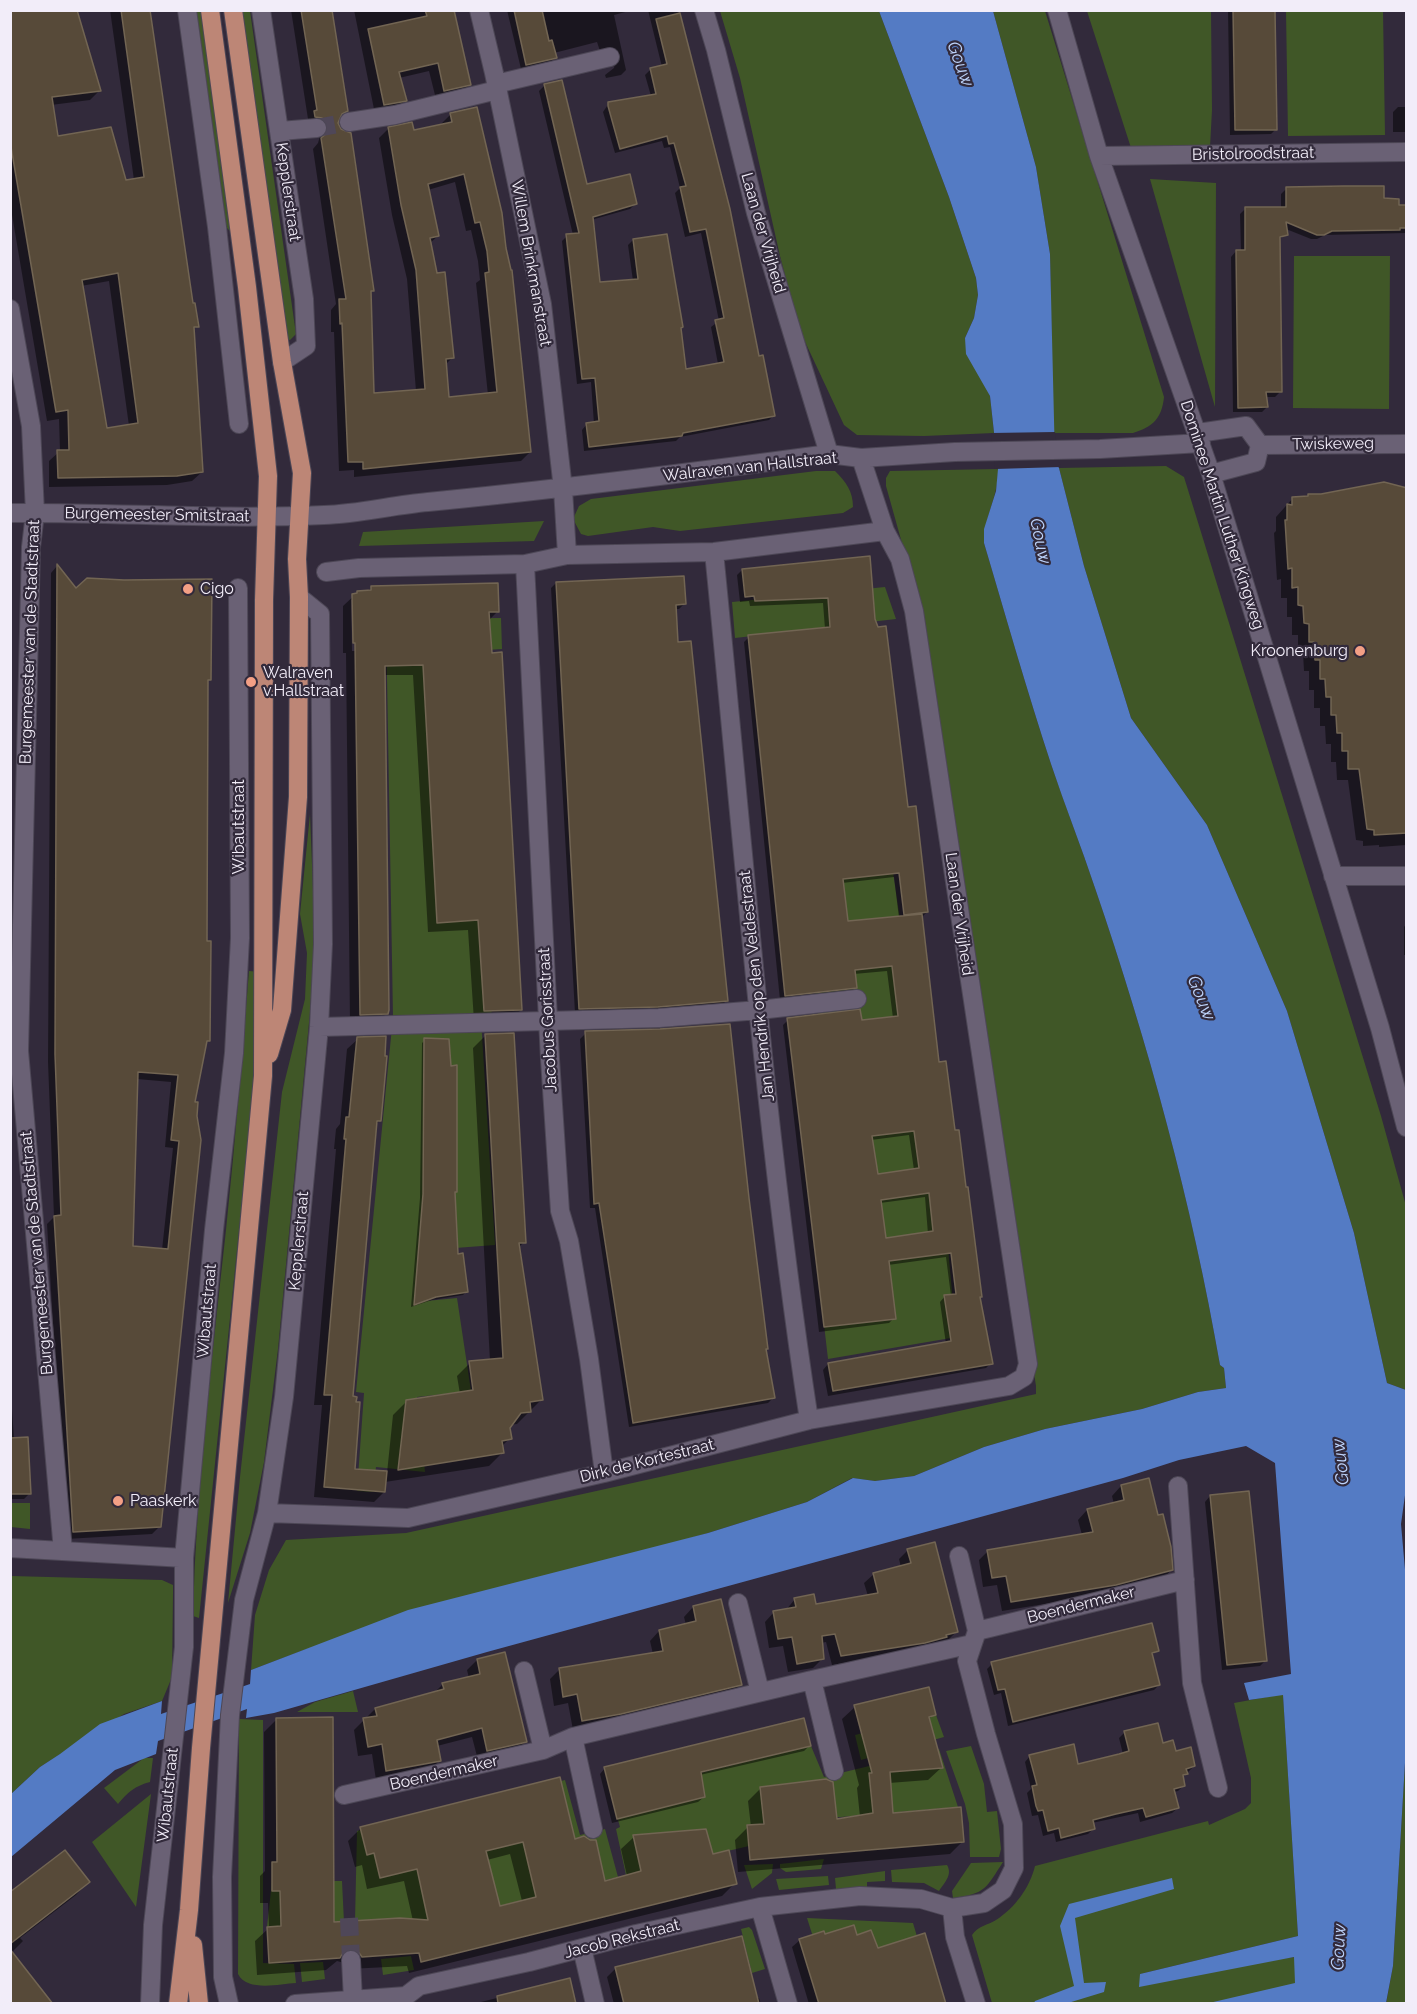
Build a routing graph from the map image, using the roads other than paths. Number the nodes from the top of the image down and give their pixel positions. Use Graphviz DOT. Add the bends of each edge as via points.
graph roads {
  1 [pos="187,10"];
  2 [pos="210,10"];
  3 [pos="233,10"];
  4 [pos="261,10"];
  5 [pos="479,10"];
  6 [pos="704,10"];
  7 [pos="1057,10"];
  8 [pos="610,57"];
  9 [pos="497,87"];
  10 [pos="349,122"];
  11 [pos="317,128"];
  12 [pos="280,131"];
  13 [pos="1407,152"];
  14 [pos="1099,156"];
  15 [pos="219,239"];
  16 [pos="244,262"];
  17 [pos="10,309"];
  18 [pos="282,362"];
  19 [pos="239,424"];
  20 [pos="1199,438"];
  21 [pos="1407,444"];
  22 [pos="1260,446"];
  23 [pos="829,454"];
  24 [pos="861,458"];
  25 [pos="1211,474"];
  26 [pos="563,489"];
  27 [pos="10,513"];
  28 [pos="35,513"];
  29 [pos="300,515"];
  30 [pos="267,516"];
  31 [pos="885,531"];
  32 [pos="714,552"];
  33 [pos="567,555"];
  34 [pos="525,564"];
  35 [pos="326,572"];
  36 [pos="238,588"];
  37 [pos="299,597"];
  38 [pos="264,600"];
  39 [pos="239,617"];
  40 [pos="298,797"];
  41 [pos="321,808"];
  42 [pos="1333,876"];
  43 [pos="1407,876"];
  44 [pos="857,999"];
  45 [pos="759,1010"];
  46 [pos="548,1020"];
  47 [pos="319,1027"];
  48 [pos="15,1052"];
  49 [pos="263,1076"];
  50 [pos="1407,1127"];
  51 [pos="1024,1377"];
  52 [pos="809,1420"];
  53 [pos="604,1473"];
  54 [pos="1178,1486"];
  55 [pos="267,1512"];
  56 [pos="10,1548"];
  57 [pos="63,1551"];
  58 [pos="959,1556"];
  59 [pos="184,1558"];
  60 [pos="1185,1580"];
  61 [pos="738,1603"];
  62 [pos="975,1637"];
  63 [pos="524,1671"];
  64 [pos="812,1680"];
  65 [pos="760,1692"];
  66 [pos="573,1737"];
  67 [pos="543,1750"];
  68 [pos="834,1771"];
  69 [pos="1218,1788"];
  70 [pos="344,1795"];
  71 [pos="593,1829"];
  72 [pos="760,1907"];
  73 [pos="952,1908"];
  74 [pos="189,1910"];
  75 [pos="582,1948"];
  76 [pos="351,1960"];
  77 [pos="353,2000"];
  78 [pos="407,2000"];
  79 [pos="150,2004"];
  80 [pos="178,2004"];
  81 [pos="199,2004"];
  82 [pos="229,2004"];
  83 [pos="295,2004"];
  84 [pos="596,2004"];
  85 [pos="788,2004"];
  86 [pos="976,2004"];
  1 -- 15 [label="street"];
  2 -- 16 [label="main road"];
  3 -- 18 [label="main road, Kepplerstraat"];
  4 -- 12 [label="street, Kepplerstraat"];
  5 -- 9 [label="street, Willem Brinkmanstraat"];
  6 -- 23 [label="street, Laan der Vrijheid" via="756,213"];
  7 -- 14 [label="street, Dominee Martin Luther Kingweg"];
  8 -- 9 [label="street"];
  9 -- 10 [label="street" via="395,115"];
  9 -- 26 [label="street, Willem Brinkmanstraat" via="542,304"];
  11 -- 12 [label="street"];
  12 -- 18 [label="street, Kepplerstraat" via="304,299 306,346"];
  13 -- 14 [label="street, Bristolroodstraat"];
  14 -- 20 [label="street, Dominee Martin Luther Kingweg"];
  15 -- 16 [label="street"];
  15 -- 19 [label="street"];
  16 -- 30 [label="main road" via="266,453"];
  17 -- 28 [label="street, Burgemeester van de Stadtstraat" via="32,426"];
  18 -- 29 [label="main road, Kepplerstraat" via="303,473"];
  20 -- 22 [label="street, Walraven van Hallstraat" via="1246,426"];
  20 -- 24 [label="street, Walraven van Hallstraat" via="1100,449"];
  20 -- 25 [label="street, Dominee Martin Luther Kingweg"];
  21 -- 22 [label="street, Twiskeweg"];
  22 -- 25 [label="street" via="1256,462"];
  23 -- 24 [label="street, Walraven van Hallstraat"];
  23 -- 26 [label="street, Walraven van Hallstraat"];
  24 -- 31 [label="street, Laan der Vrijheid"];
  25 -- 42 [label="street, Dominee Martin Luther Kingweg"];
  26 -- 29 [label="street, Walraven van Hallstraat" via="352,513"];
  26 -- 33 [label="street, Willem Brinkmanstraat"];
  27 -- 28 [label="street, Burgemeester Smitstraat"];
  28 -- 30 [label="street, Burgemeester Smitstraat"];
  28 -- 48 [label="street, Burgemeester van de Stadtstraat"];
  29 -- 30 [label="street, Burgemeester Smitstraat"];
  29 -- 37 [label="main road"];
  30 -- 38 [label="main road, Wibautstraat"];
  31 -- 32 [label="street"];
  31 -- 51 [label="street, Laan der Vrijheid" via="900,559 917,631 1028,1364"];
  32 -- 33 [label="street"];
  32 -- 45 [label="street, Jan Hendrik op den Veldestraat"];
  33 -- 34 [label="street"];
  34 -- 35 [label="street"];
  34 -- 46 [label="street, Jacobus Gorisstraat"];
  36 -- 39 [label="street, Wibautstraat"];
  37 -- 40 [label="main road"];
  37 -- 41 [label="street, Kepplerstraat" via="320,614"];
  38 -- 39 [label="street"];
  38 -- 49 [label="main road, Wibautstraat"];
  39 -- 59 [label="street, Wibautstraat" via="240,938 234,1053"];
  40 -- 41 [label="street"];
  40 -- 49 [label="main road" via="282,1010"];
  41 -- 47 [label="street, Kepplerstraat" via="323,944"];
  42 -- 43 [label="street"];
  42 -- 50 [label="street, Dominee Martin Luther Kingweg"];
  44 -- 45 [label="street"];
  45 -- 46 [label="street" via="659,1018"];
  45 -- 52 [label="street, Jan Hendrik op den Veldestraat" via="777,1186"];
  46 -- 47 [label="street"];
  46 -- 53 [label="street, Jacobus Gorisstraat" via="560,1211 569,1241 589,1359"];
  47 -- 55 [label="street, Kepplerstraat" via="284,1397"];
  48 -- 57 [label="street, Burgemeester van de Stadtstraat"];
  49 -- 74 [label="main road, Wibautstraat"];
  51 -- 52 [label="street, Dirk de Kortestraat" via="1009,1386"];
  52 -- 53 [label="street, Dirk de Kortestraat"];
  53 -- 55 [label="street, Dirk de Kortestraat" via="408,1518"];
  54 -- 60 [label="street"];
  55 -- 82 [label="street, Kepplerstraat" via="244,1600 230,1722 222,1877 223,1977"];
  56 -- 57 [label="street"];
  57 -- 59 [label="street"];
  58 -- 62 [label="street"];
  59 -- 79 [label="street, Wibautstraat" via="181,1690 153,1925"];
  60 -- 62 [label="street, Boendermaker"];
  60 -- 69 [label="street" via="1192,1683"];
  61 -- 65 [label="street"];
  62 -- 64 [label="street, Boendermaker"];
  62 -- 73 [label="street, Jacob Rekstraat" via="968,1661 1013,1824 1014,1868 1003,1890 984,1903"];
  63 -- 67 [label="street"];
  64 -- 65 [label="street, Boendermaker"];
  64 -- 68 [label="street"];
  65 -- 66 [label="street, Boendermaker"];
  66 -- 67 [label="street, Boendermaker"];
  66 -- 71 [label="street"];
  67 -- 70 [label="street, Boendermaker"];
  72 -- 73 [label="street, Jacob Rekstraat" via="860,1896 921,1899"];
  72 -- 75 [label="street, Jacob Rekstraat"];
  72 -- 85 [label="street"];
  73 -- 86 [label="street" via="955,1937"];
  74 -- 80 [label="main road, Wibautstraat"];
  74 -- 81 [label="main road, Wibautstraat"];
  75 -- 78 [label="street, Jacob Rekstraat" via="419,1986"];
  75 -- 84 [label="street"];
  76 -- 77 [label="street"];
  77 -- 78 [label="street, Jacob Rekstraat"];
  77 -- 83 [label="street, Jacob Rekstraat"];
}
